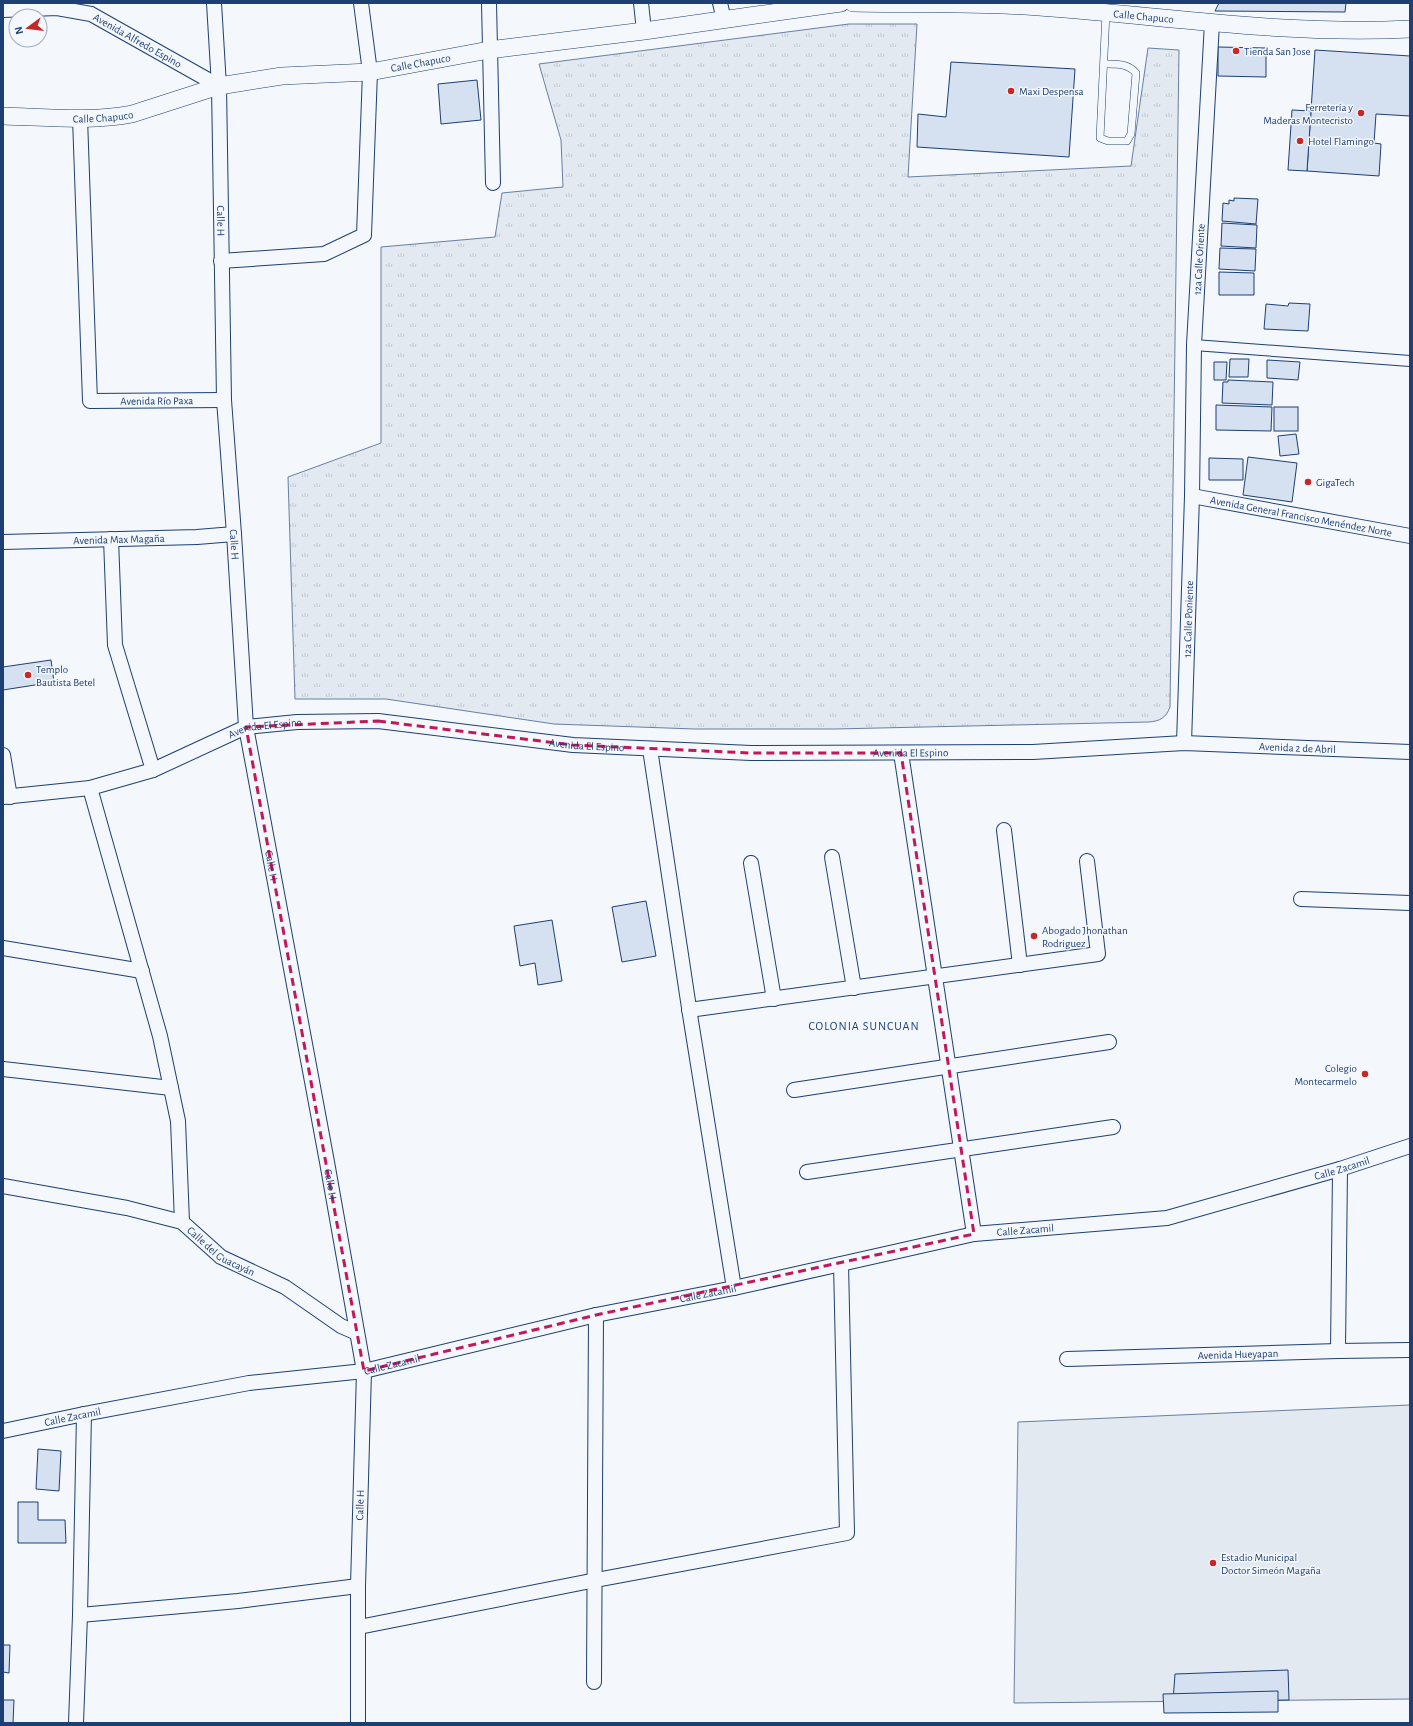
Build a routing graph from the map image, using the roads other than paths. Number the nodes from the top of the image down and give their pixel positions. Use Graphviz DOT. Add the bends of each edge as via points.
graph roads {
  1 [pos="214,3"];
  2 [pos="362,3"];
  3 [pos="489,3"];
  4 [pos="641,3"];
  5 [pos="720,3"];
  6 [pos="841,3"];
  7 [pos="853,3"];
  8 [pos="1031,5"];
  9 [pos="57,6"];
  10 [pos="3,10"];
  11 [pos="1106,13"];
  12 [pos="724,20"];
  13 [pos="1212,23"];
  14 [pos="1410,29"];
  15 [pos="644,31"];
  16 [pos="489,50"];
  17 [pos="1104,64"];
  18 [pos="370,72"];
  19 [pos="219,86"];
  20 [pos="3,116"];
  21 [pos="80,118"];
  22 [pos="493,183"];
  23 [pos="222,261"];
  24 [pos="1194,345"];
  25 [pos="1410,361"];
  26 [pos="224,400"];
  27 [pos="1192,496"];
  28 [pos="234,534"];
  29 [pos="1410,536"];
  30 [pos="111,539"];
  31 [pos="3,542"];
  32 [pos="246,727"];
  33 [pos="1184,743"];
  34 [pos="650,749"];
  35 [pos="1410,752"];
  36 [pos="901,753"];
  37 [pos="3,755"];
  38 [pos="153,770"];
  39 [pos="90,788"];
  40 [pos="6,797"];
  41 [pos="1004,830"];
  42 [pos="832,856"];
  43 [pos="1086,861"];
  44 [pos="751,863"];
  45 [pos="1301,899"];
  46 [pos="1410,904"];
  47 [pos="3,948"];
  48 [pos="1020,965"];
  49 [pos="142,971"];
  50 [pos="935,977"];
  51 [pos="854,988"];
  52 [pos="774,999"];
  53 [pos="689,1010"];
  54 [pos="1109,1042"];
  55 [pos="948,1067"];
  56 [pos="3,1069"];
  57 [pos="171,1088"];
  58 [pos="794,1090"];
  59 [pos="1113,1127"];
  60 [pos="1410,1146"];
  61 [pos="961,1150"];
  62 [pos="1340,1169"];
  63 [pos="807,1172"];
  64 [pos="3,1186"];
  65 [pos="182,1222"];
  66 [pos="974,1234"];
  67 [pos="841,1264"];
  68 [pos="734,1288"];
  69 [pos="596,1315"];
  70 [pos="357,1333"];
  71 [pos="1410,1350"];
  72 [pos="1338,1351"];
  73 [pos="1066,1359"];
  74 [pos="364,1371"];
  75 [pos="84,1414"];
  76 [pos="3,1431"];
  77 [pos="596,1580"];
  78 [pos="358,1586"];
  79 [pos="80,1615"];
  80 [pos="359,1627"];
  81 [pos="594,1682"];
  82 [pos="76,1723"];
  83 [pos="358,1723"];
  1 -- 19 [label="street, Calle H"];
  2 -- 18 [label="street"];
  3 -- 16 [label="street"];
  4 -- 15 [label="street"];
  5 -- 12 [label="street"];
  6 -- 12 [label="street, Calle Chapuco"];
  7 -- 8 [label="street, Calle Chapuco"];
  8 -- 11 [label="street, Calle Chapuco"];
  9 -- 10 [label="street, Avenida Alfredo Espino"];
  9 -- 19 [label="street, Avenida Alfredo Espino" via="91,14"];
  11 -- 13 [label="street, Calle Chapuco"];
  11 -- 17 [label="lane"];
  12 -- 15 [label="street, Calle Chapuco"];
  13 -- 14 [label="street, Calle Chapuco" via="1362,32"];
  13 -- 24 [label="street, 12a Calle Oriente"];
  15 -- 16 [label="street, Calle Chapuco"];
  16 -- 18 [label="street, Calle Chapuco"];
  16 -- 22 [label="street"];
  17 -- 17 [label="lane" via="1100,138 1108,141 1127,141 1131,134 1136,73 1124,65"];
  18 -- 19 [label="street, Calle Chapuco" via="282,76"];
  18 -- 23 [label="street" via="364,235 324,254"];
  19 -- 21 [label="street, Calle Chapuco" via="132,114"];
  19 -- 23 [label="street, Calle H"];
  20 -- 21 [label="street, Calle Chapuco"];
  21 -- 26 [label="street, Avenida Río Paxa" via="90,401"];
  23 -- 26 [label="street, Calle H"];
  24 -- 25 [label="street"];
  24 -- 27 [label="street, 12a Calle Oriente"];
  26 -- 28 [label="street, Calle H"];
  27 -- 29 [label="street, Avenida General Francisco Menéndez Norte"];
  27 -- 33 [label="street, 12a Calle Poniente"];
  28 -- 30 [label="street, Avenida Max Magaña"];
  28 -- 32 [label="street, Calle H"];
  30 -- 31 [label="street, Avenida Max Magaña"];
  30 -- 38 [label="street" via="115,645"];
  32 -- 34 [label="street, Avenida El Espino" via="297,722 378,720 573,745"];
  32 -- 38 [label="street, Avenida El Espino"];
  32 -- 70 [label="street, Calle H"];
  33 -- 35 [label="street, Avenida 2 de Abril"];
  33 -- 36 [label="street, Avenida El Espino" via="1033,752"];
  34 -- 36 [label="street, Avenida El Espino" via="750,753"];
  34 -- 53 [label="street"];
  36 -- 50 [label="street"];
  37 -- 40 [label="street"];
  38 -- 39 [label="street, Avenida El Espino"];
  39 -- 40 [label="street, Avenida El Espino"];
  39 -- 49 [label="street"];
  41 -- 48 [label="street"];
  42 -- 51 [label="street"];
  43 -- 48 [label="street" via="1098,954"];
  44 -- 52 [label="street"];
  45 -- 46 [label="street"];
  47 -- 49 [label="street"];
  48 -- 50 [label="street"];
  49 -- 57 [label="street"];
  50 -- 51 [label="street"];
  50 -- 55 [label="street"];
  51 -- 52 [label="street"];
  52 -- 53 [label="street"];
  53 -- 68 [label="street"];
  54 -- 55 [label="street"];
  55 -- 58 [label="street"];
  55 -- 61 [label="street"];
  56 -- 57 [label="street"];
  57 -- 65 [label="street" via="178,1121"];
  59 -- 61 [label="street"];
  60 -- 62 [label="street, Calle Zacamil"];
  61 -- 63 [label="street"];
  61 -- 66 [label="street"];
  62 -- 66 [label="street, Calle Zacamil" via="1167,1218"];
  62 -- 72 [label="street"];
  64 -- 65 [label="street, Calle del Guacayán" via="127,1208"];
  65 -- 70 [label="street, Calle del Guacayán" via="221,1258 285,1287 341,1326"];
  66 -- 67 [label="street, Calle Zacamil"];
  67 -- 68 [label="street, Calle Zacamil"];
  67 -- 77 [label="street" via="847,1533"];
  68 -- 69 [label="street, Calle Zacamil"];
  69 -- 74 [label="street, Calle Zacamil"];
  69 -- 77 [label="street"];
  70 -- 74 [label="street, Calle H"];
  71 -- 72 [label="street, Avenida Hueyapan"];
  72 -- 73 [label="street, Avenida Hueyapan"];
  74 -- 75 [label="street, Calle Zacamil" via="250,1383"];
  74 -- 78 [label="street, Calle H"];
  75 -- 76 [label="street, Calle Zacamil"];
  75 -- 79 [label="street"];
  77 -- 80 [label="street"];
  77 -- 81 [label="street"];
  78 -- 79 [label="street" via="238,1601"];
  78 -- 80 [label="street, Calle H"];
  79 -- 82 [label="street"];
  80 -- 83 [label="street, Calle H"];
}
